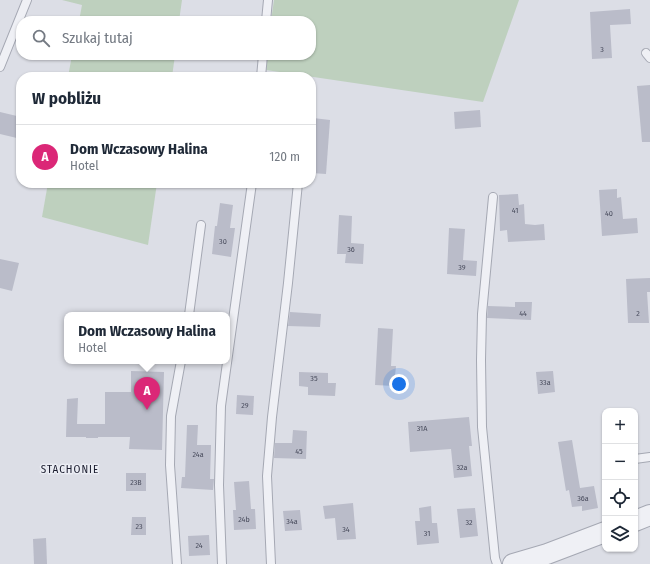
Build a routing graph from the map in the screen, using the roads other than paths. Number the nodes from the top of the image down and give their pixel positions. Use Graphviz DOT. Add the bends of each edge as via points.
graph roads {
  1 [pos="27,0"];
  2 [pos="268,0"];
  3 [pos="21,16"];
  4 [pos="266,16"];
  5 [pos="16,27"];
  6 [pos="263,60"];
  7 [pos="0,67"];
  8 [pos="261,72"];
  9 [pos="251,188"];
  10 [pos="298,188"];
  11 [pos="493,197"];
  12 [pos="201,225"];
  13 [pos="189,312"];
  14 [pos="230,341"];
  15 [pos="180,364"];
  16 [pos="227,364"];
  17 [pos="650,456"];
  18 [pos="638,458"];
  19 [pos="650,515"];
  20 [pos="638,519"];
  21 [pos="602,533"];
  22 [pos="177,564"];
  23 [pos="222,564"];
  24 [pos="271,564"];
  25 [pos="497,564"];
  26 [pos="513,564"];
  1 -- 3 [label="lane"];
  2 -- 4 [label="lane"];
  5 -- 7 [label="lane"];
  6 -- 8 [label="lane"];
  9 -- 14 [label="lane"];
  10 -- 24 [label="lane" via="266,476"];
  11 -- 25 [label="lane" via="482,314 481,360 482,427"];
  12 -- 13 [label="lane"];
  15 -- 22 [label="lane" via="171,416 170,465"];
  16 -- 23 [label="lane" via="221,406 219,485"];
  17 -- 18 [label="lane"];
  19 -- 20 [label="street"];
  21 -- 26 [label="street"];
}
